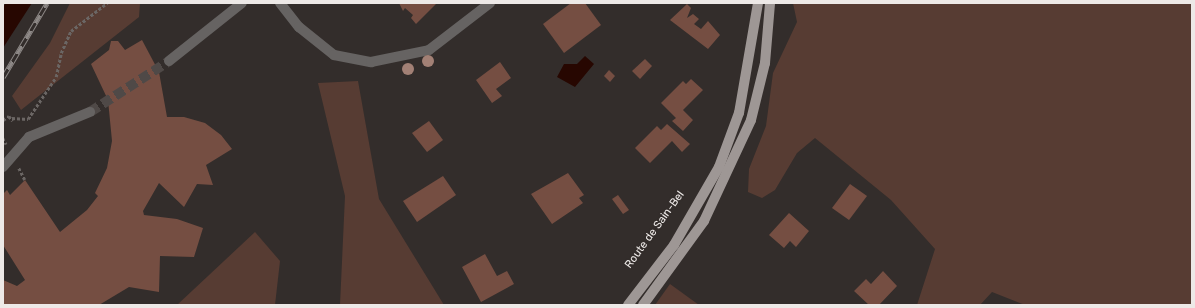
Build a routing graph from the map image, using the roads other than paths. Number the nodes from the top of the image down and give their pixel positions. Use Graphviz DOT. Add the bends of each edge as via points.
graph roads {
  1 [pos="242,3"];
  2 [pos="280,3"];
  3 [pos="490,3"];
  4 [pos="758,3"];
  5 [pos="770,3"];
  6 [pos="169,61"];
  7 [pos="90,112"];
  8 [pos="3,167"];
  9 [pos="628,305"];
  10 [pos="644,305"];
  1 -- 6 [label="street"];
  2 -- 3 [label="street" via="299,27 334,55 371,62 429,50"];
  4 -- 9 [label="main road, Route de Sain-Bel" via="739,113 719,167 674,245"];
  5 -- 10 [label="main road" via="765,63 745,135 704,221"];
  7 -- 8 [label="street" via="29,138"];
}
